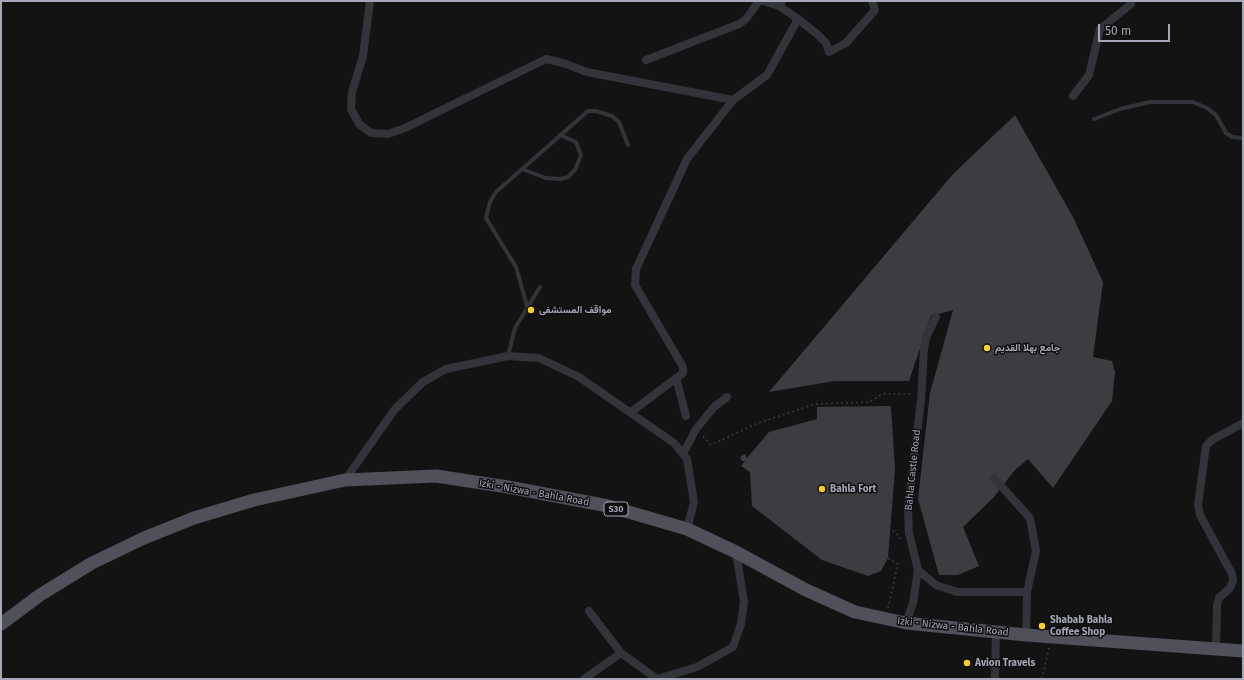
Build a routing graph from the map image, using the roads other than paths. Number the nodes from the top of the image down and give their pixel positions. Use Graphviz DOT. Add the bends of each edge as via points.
graph roads {
  1 [pos="370,1"];
  2 [pos="759,1"];
  3 [pos="763,1"];
  4 [pos="872,1"];
  5 [pos="1132,2"];
  6 [pos="781,3"];
  7 [pos="798,19"];
  8 [pos="646,60"];
  9 [pos="1073,96"];
  10 [pos="733,100"];
  11 [pos="1094,119"];
  12 [pos="560,135"];
  13 [pos="1243,138"];
  14 [pos="628,146"];
  15 [pos="522,169"];
  16 [pos="540,287"];
  17 [pos="528,306"];
  18 [pos="936,317"];
  19 [pos="508,356"];
  20 [pos="676,378"];
  21 [pos="727,397"];
  22 [pos="631,412"];
  23 [pos="686,416"];
  24 [pos="1243,423"];
  25 [pos="683,454"];
  26 [pos="994,478"];
  27 [pos="346,480"];
  28 [pos="687,529"];
  29 [pos="736,552"];
  30 [pos="918,570"];
  31 [pos="1027,592"];
  32 [pos="589,611"];
  33 [pos="1,624"];
  34 [pos="906,624"];
  35 [pos="996,631"];
  36 [pos="1026,635"];
  37 [pos="1216,649"];
  38 [pos="1243,651"];
  39 [pos="621,653"];
  40 [pos="584,679"];
  41 [pos="657,679"];
  42 [pos="995,679"];
  1 -- 10 [label="street" via="363,56 352,92 351,109 358,124 372,133 388,134 405,128 546,59 587,72"];
  2 -- 8 [label="street" via="746,19 739,24"];
  3 -- 6 [label="street"];
  4 -- 7 [label="street" via="875,10 846,43 829,52 826,43"];
  5 -- 9 [label="street" via="1100,29 1089,75"];
  6 -- 7 [label="street"];
  7 -- 10 [label="street" via="766,75"];
  10 -- 20 [label="street" via="687,159 634,276 635,285 682,362 683,372"];
  11 -- 13 [label="lane" via="1120,109 1150,102 1193,102 1216,115 1226,133 1232,137"];
  12 -- 14 [label="lane" via="583,114 596,111 612,116 619,122"];
  12 -- 15 [label="lane"];
  12 -- 15 [label="lane" via="576,142 581,155 575,170 568,177 560,180 546,178"];
  15 -- 17 [label="lane" via="496,192 490,202 486,218 516,267"];
  16 -- 17 [label="lane"];
  17 -- 19 [label="lane" via="516,328"];
  18 -- 30 [label="street, Bahla Castle Road" via="924,349 908,509 909,533"];
  19 -- 22 [label="street" via="539,358 580,377"];
  19 -- 27 [label="street" via="446,369 423,382 395,409"];
  20 -- 22 [label="street"];
  20 -- 23 [label="street"];
  21 -- 25 [label="street" via="714,407 696,429"];
  22 -- 25 [label="street" via="674,443"];
  24 -- 37 [label="street" via="1206,446 1198,506 1200,515 1234,581 1219,598 1217,605"];
  25 -- 28 [label="street" via="687,459 694,502"];
  26 -- 31 [label="street" via="1030,518 1036,551"];
  27 -- 28 [label="main road, Izki - Nizwa - Bahla Road / S30" via="436,476 608,506"];
  27 -- 33 [label="main road, Izki - Nizwa - Bahla Road / S30" via="246,502 194,518 144,538 92,562 40,595"];
  28 -- 29 [label="main road, Izki - Nizwa - Bahla Road / S30"];
  29 -- 34 [label="main road, Izki - Nizwa - Bahla Road / S30" via="806,590 854,612"];
  29 -- 41 [label="street" via="744,602 741,624 733,647 697,667"];
  30 -- 31 [label="street" via="936,585 957,592"];
  30 -- 34 [label="street, Bahla Castle Road" via="913,603"];
  31 -- 36 [label="street"];
  32 -- 39 [label="street"];
  34 -- 35 [label="main road, Izki - Nizwa - Bahla Road / S30"];
  35 -- 36 [label="main road, Izki - Nizwa - Bahla Road / S30"];
  35 -- 42 [label="street"];
  36 -- 37 [label="main road, Izki - Nizwa - Bahla Road / S30"];
  37 -- 38 [label="main road, Izki - Nizwa - Bahla Road / S30"];
  39 -- 40 [label="street"];
  39 -- 41 [label="street"];
}
